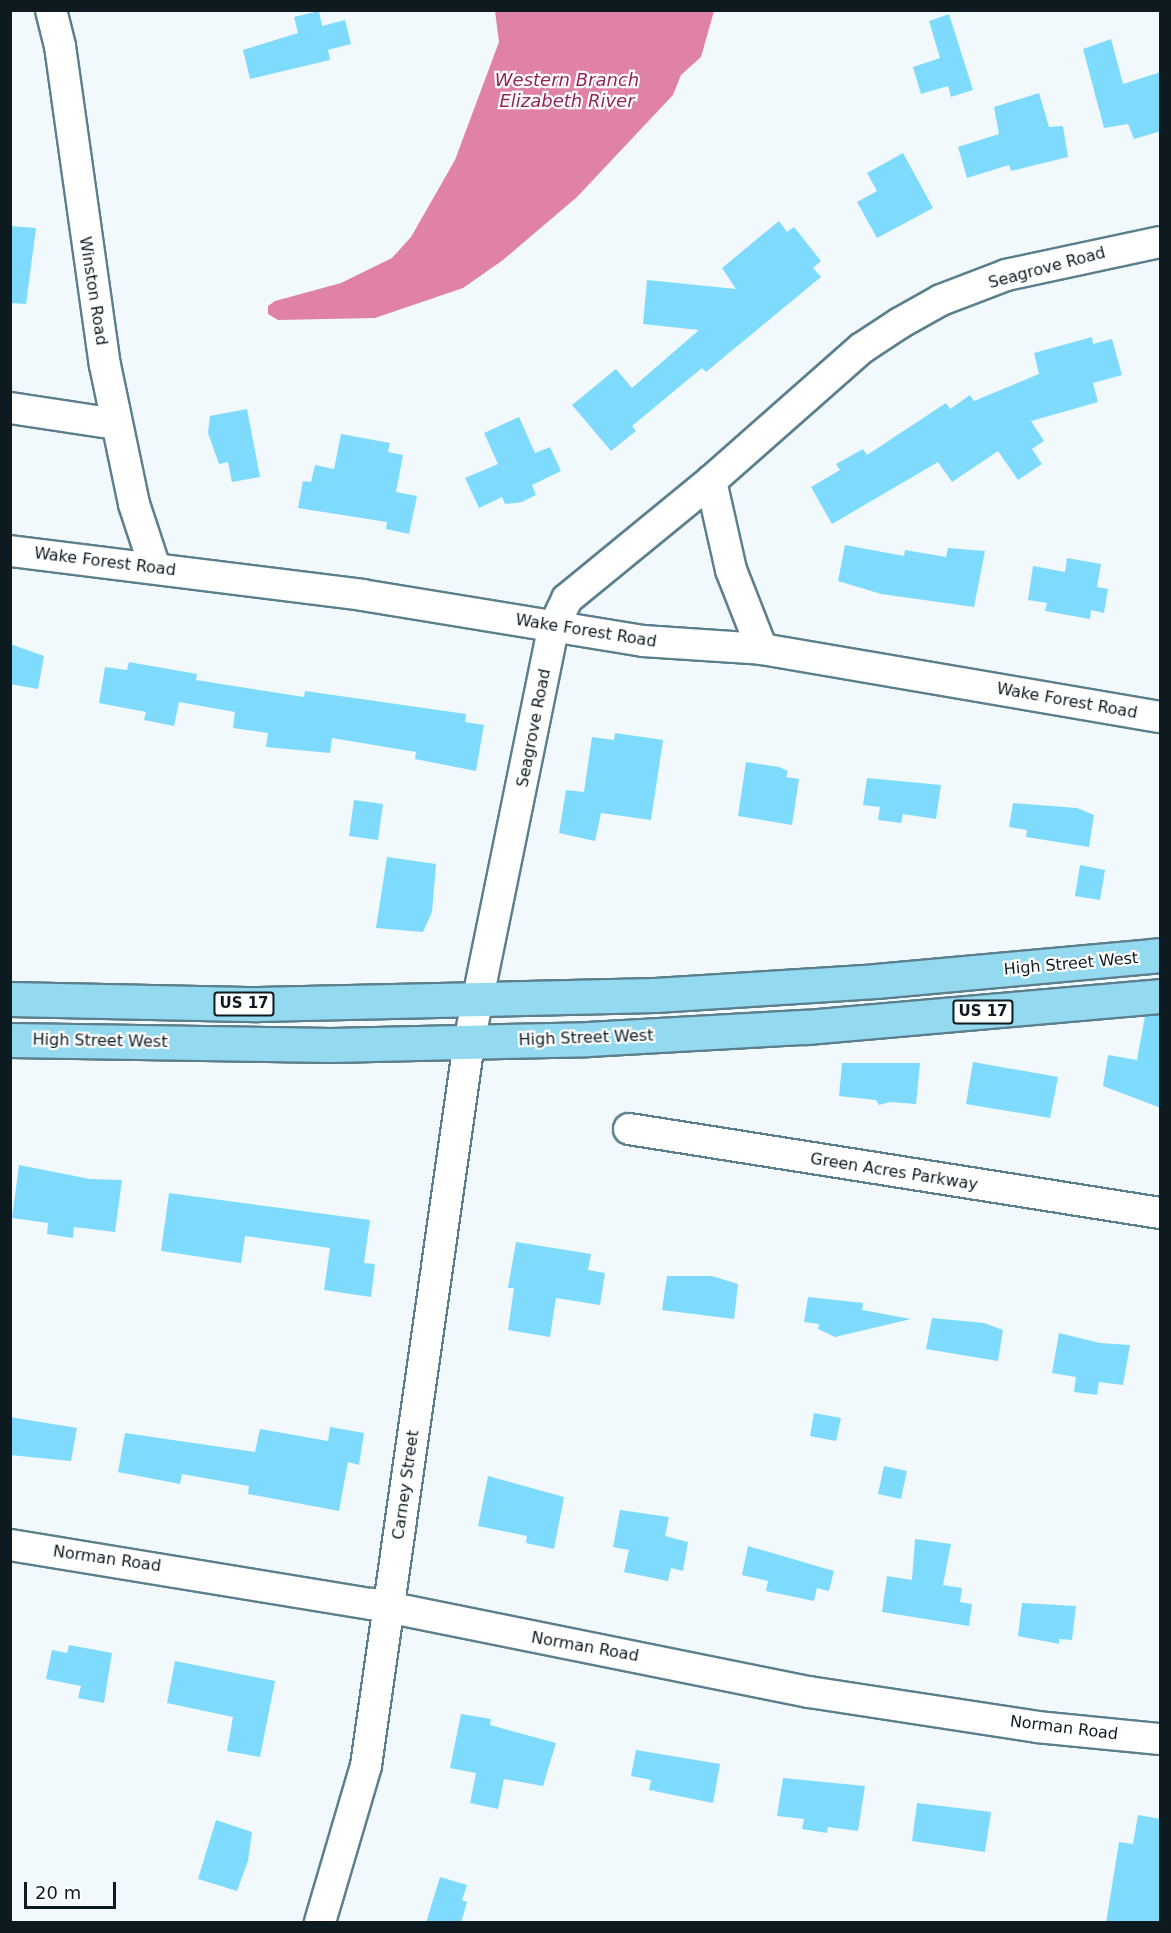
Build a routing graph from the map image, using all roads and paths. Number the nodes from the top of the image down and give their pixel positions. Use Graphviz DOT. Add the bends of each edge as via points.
graph roads {
  1 [pos="51,10"];
  2 [pos="1161,242"];
  3 [pos="10,408"];
  4 [pos="116,424"];
  5 [pos="711,481"];
  6 [pos="10,551"];
  7 [pos="155,568"];
  8 [pos="554,626"];
  9 [pos="762,649"];
  10 [pos="1161,717"];
  11 [pos="1161,956"];
  12 [pos="1161,996"];
  13 [pos="10,999"];
  14 [pos="477,1001"];
  15 [pos="10,1040"];
  16 [pos="470,1042"];
  17 [pos="629,1129"];
  18 [pos="1161,1214"];
  19 [pos="10,1545"];
  20 [pos="390,1609"];
  21 [pos="1161,1739"];
  22 [pos="321,1923"];
  1 -- 4 [label="street, Winston Road" via="60,46 77,187"];
  2 -- 5 [label="street, Seagrove Road" via="1006,275 941,300 862,348"];
  3 -- 4 [label="street"];
  4 -- 7 [label="street, Winston Road" via="134,504"];
  5 -- 8 [label="street, Seagrove Road" via="573,592"];
  5 -- 9 [label="street" via="731,570"];
  6 -- 7 [label="street, Wake Forest Road"];
  7 -- 8 [label="street, Wake Forest Road"];
  8 -- 9 [label="street, Wake Forest Road" via="643,642"];
  8 -- 14 [label="street, Seagrove Road"];
  9 -- 10 [label="street, Wake Forest Road"];
  11 -- 14 [label="main road, High Street West / US 17" via="876,981"];
  12 -- 16 [label="main road, High Street West / US 17" via="806,1028"];
  13 -- 14 [label="main road, High Street West / US 17" via="258,1004"];
  14 -- 16 [label="street, Seagrove Road"];
  15 -- 16 [label="main road, High Street West / US 17"];
  16 -- 20 [label="street, Carney Street" via="438,1241"];
  17 -- 18 [label="street, Green Acres Parkway"];
  19 -- 20 [label="street, Norman Road" via="178,1570"];
  20 -- 21 [label="street, Norman Road" via="809,1692 1037,1727"];
  20 -- 22 [label="street, Carney Street" via="366,1767"];
}
